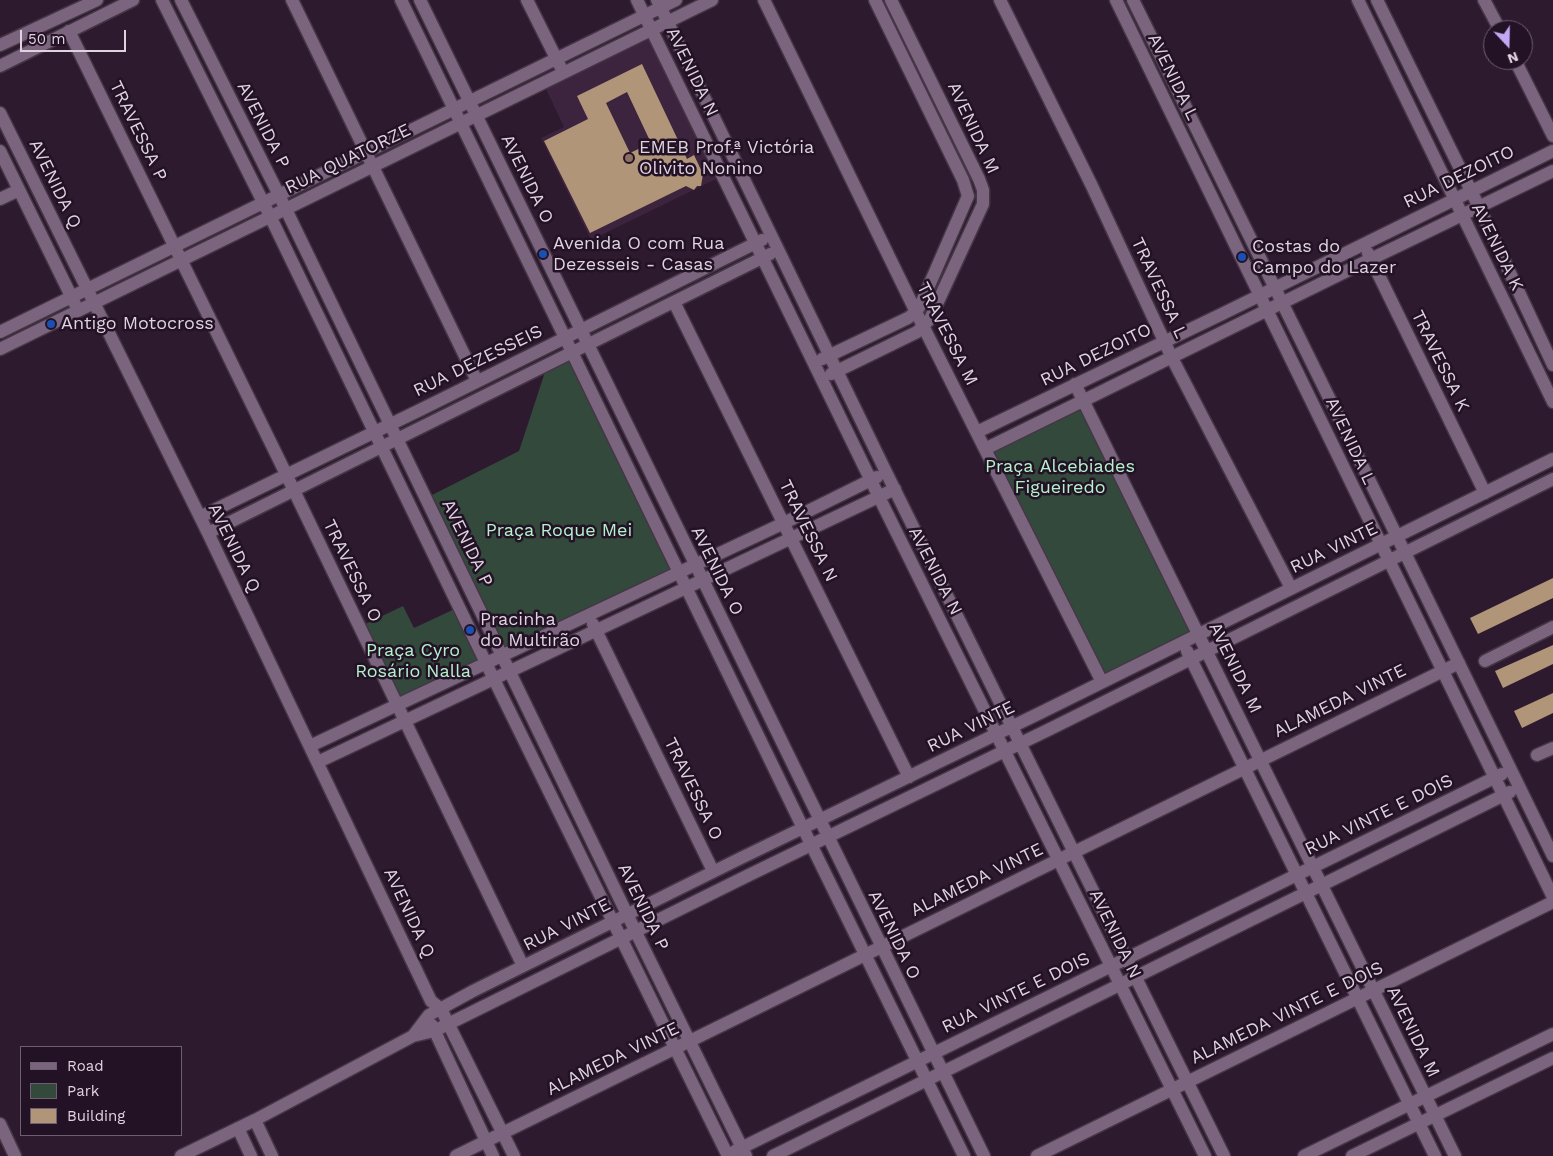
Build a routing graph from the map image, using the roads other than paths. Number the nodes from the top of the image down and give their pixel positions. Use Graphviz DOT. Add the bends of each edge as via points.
graph roads {
  1 [pos="97,0"];
  2 [pos="133,0"];
  3 [pos="162,0"];
  4 [pos="180,0"];
  5 [pos="292,0"];
  6 [pos="401,0"];
  7 [pos="420,0"];
  8 [pos="527,0"];
  9 [pos="637,0"];
  10 [pos="676,0"];
  11 [pos="712,0"];
  12 [pos="764,0"];
  13 [pos="874,0"];
  14 [pos="892,0"];
  15 [pos="1000,0"];
  16 [pos="1116,0"];
  17 [pos="1133,0"];
  18 [pos="1358,0"];
  19 [pos="1377,0"];
  20 [pos="1484,0"];
  21 [pos="659,4"];
  22 [pos="644,15"];
  23 [pos="1142,18"];
  24 [pos="1495,20"];
  25 [pos="668,22"];
  26 [pos="1128,25"];
  27 [pos="652,30"];
  28 [pos="69,31"];
  29 [pos="0,45"];
  30 [pos="556,59"];
  31 [pos="0,66"];
  32 [pos="1520,70"];
  33 [pos="563,73"];
  34 [pos="468,102"];
  35 [pos="454,109"];
  36 [pos="0,112"];
  37 [pos="476,115"];
  38 [pos="460,123"];
  39 [pos="1553,136"];
  40 [pos="1553,151"];
  41 [pos="0,152"];
  42 [pos="366,152"];
  43 [pos="373,166"];
  44 [pos="1553,171"];
  45 [pos="19,190"];
  46 [pos="983,190"];
  47 [pos="967,191"];
  48 [pos="1470,191"];
  49 [pos="279,195"];
  50 [pos="1454,199"];
  51 [pos="0,200"];
  52 [pos="263,203"];
  53 [pos="1479,207"];
  54 [pos="285,209"];
  55 [pos="1463,215"];
  56 [pos="270,216"];
  57 [pos="771,235"];
  58 [pos="755,243"];
  59 [pos="1364,245"];
  60 [pos="175,246"];
  61 [pos="778,250"];
  62 [pos="762,258"];
  63 [pos="1371,259"];
  64 [pos="182,260"];
  65 [pos="1274,288"];
  66 [pos="87,290"];
  67 [pos="1260,295"];
  68 [pos="72,297"];
  69 [pos="674,302"];
  70 [pos="1282,302"];
  71 [pos="94,303"];
  72 [pos="1268,309"];
  73 [pos="78,310"];
  74 [pos="916,312"];
  75 [pos="924,327"];
  76 [pos="580,330"];
  77 [pos="0,332"];
  78 [pos="565,337"];
  79 [pos="1165,341"];
  80 [pos="587,345"];
  81 [pos="0,349"];
  82 [pos="572,352"];
  83 [pos="829,356"];
  84 [pos="1172,358"];
  85 [pos="814,363"];
  86 [pos="1553,365"];
  87 [pos="837,371"];
  88 [pos="822,378"];
  89 [pos="477,381"];
  90 [pos="1075,384"];
  91 [pos="1083,401"];
  92 [pos="1553,402"];
  93 [pos="390,424"];
  94 [pos="375,431"];
  95 [pos="977,432"];
  96 [pos="397,439"];
  97 [pos="382,446"];
  98 [pos="985,449"];
  99 [pos="1553,459"];
  100 [pos="886,472"];
  101 [pos="286,474"];
  102 [pos="1553,479"];
  103 [pos="871,480"];
  104 [pos="895,489"];
  105 [pos="294,491"];
  106 [pos="1485,493"];
  107 [pos="879,497"];
  108 [pos="200,517"];
  109 [pos="784,523"];
  110 [pos="208,533"];
  111 [pos="1398,536"];
  112 [pos="792,539"];
  113 [pos="1380,544"];
  114 [pos="1406,552"];
  115 [pos="1388,561"];
  116 [pos="694,564"];
  117 [pos="458,565"];
  118 [pos="679,572"];
  119 [pos="443,574"];
  120 [pos="702,581"];
  121 [pos="687,588"];
  122 [pos="1291,588"];
  123 [pos="589,615"];
  124 [pos="1553,627"];
  125 [pos="597,631"];
  126 [pos="1198,634"];
  127 [pos="1183,642"];
  128 [pos="1207,651"];
  129 [pos="503,656"];
  130 [pos="1191,659"];
  131 [pos="1485,661"];
  132 [pos="486,663"];
  133 [pos="1459,663"];
  134 [pos="510,671"];
  135 [pos="1442,671"];
  136 [pos="494,679"];
  137 [pos="1102,682"];
  138 [pos="397,705"];
  139 [pos="404,721"];
  140 [pos="1013,726"];
  141 [pos="997,734"];
  142 [pos="1022,743"];
  143 [pos="310,746"];
  144 [pos="1553,748"];
  145 [pos="548,749"];
  146 [pos="1006,750"];
  147 [pos="1537,755"];
  148 [pos="532,756"];
  149 [pos="1260,760"];
  150 [pos="318,762"];
  151 [pos="1245,768"];
  152 [pos="1511,769"];
  153 [pos="909,777"];
  154 [pos="1495,778"];
  155 [pos="1520,788"];
  156 [pos="1504,796"];
  157 [pos="819,820"];
  158 [pos="803,828"];
  159 [pos="827,837"];
  160 [pos="811,845"];
  161 [pos="1075,851"];
  162 [pos="1553,856"];
  163 [pos="1059,859"];
  164 [pos="1313,867"];
  165 [pos="713,871"];
  166 [pos="1297,875"];
  167 [pos="1322,885"];
  168 [pos="1306,893"];
  169 [pos="1553,897"];
  170 [pos="1553,902"];
  171 [pos="627,914"];
  172 [pos="613,921"];
  173 [pos="635,931"];
  174 [pos="621,938"];
  175 [pos="881,947"];
  176 [pos="865,955"];
  177 [pos="1127,958"];
  178 [pos="523,966"];
  179 [pos="1111,966"];
  180 [pos="1136,977"];
  181 [pos="1120,985"];
  182 [pos="1373,990"];
  183 [pos="1358,998"];
  184 [pos="436,1005"];
  185 [pos="429,1015"];
  186 [pos="449,1024"];
  187 [pos="434,1031"];
  188 [pos="1553,1034"];
  189 [pos="413,1036"];
  190 [pos="690,1041"];
  191 [pos="675,1048"];
  192 [pos="933,1054"];
  193 [pos="1553,1058"];
  194 [pos="917,1061"];
  195 [pos="942,1072"];
  196 [pos="926,1080"];
  197 [pos="1188,1082"];
  198 [pos="1172,1090"];
  199 [pos="1425,1096"];
  200 [pos="1410,1104"];
  201 [pos="1435,1115"];
  202 [pos="254,1120"];
  203 [pos="1419,1123"];
  204 [pos="0,1124"];
  205 [pos="238,1128"];
  206 [pos="503,1133"];
  207 [pos="486,1141"];
  208 [pos="744,1152"];
  209 [pos="15,1155"];
  210 [pos="181,1156"];
  211 [pos="252,1156"];
  212 [pos="272,1156"];
  213 [pos="456,1156"];
  214 [pos="493,1156"];
  215 [pos="514,1156"];
  216 [pos="727,1156"];
  217 [pos="773,1156"];
  218 [pos="964,1156"];
  219 [pos="984,1156"];
  220 [pos="1037,1156"];
  221 [pos="1204,1156"];
  222 [pos="1224,1156"];
  223 [pos="1304,1156"];
  224 [pos="1352,1156"];
  225 [pos="1435,1156"];
  226 [pos="1455,1156"];
  1 -- 29 [label="street"];
  2 -- 28 [label="street"];
  3 -- 52 [label="street, AVENIDA P"];
  4 -- 49 [label="street, AVENIDA P"];
  5 -- 42 [label="street"];
  6 -- 35 [label="street, AVENIDA O"];
  7 -- 34 [label="street, AVENIDA O"];
  8 -- 30 [label="street"];
  9 -- 22 [label="street, AVENIDA N"];
  10 -- 21 [label="street, RUA QUATORZE"];
  11 -- 25 [label="street, RUA QUATORZE"];
  12 -- 74 [label="street, TRAVESSA M"];
  13 -- 47 [label="street, AVENIDA M"];
  14 -- 46 [label="street, AVENIDA M"];
  15 -- 79 [label="street, TRAVESSA L"];
  16 -- 26 [label="street, AVENIDA L"];
  17 -- 23 [label="street, AVENIDA L"];
  18 -- 50 [label="street, AVENIDA K"];
  19 -- 48 [label="street, AVENIDA K"];
  20 -- 24 [label="street"];
  21 -- 22 [label="street, RUA QUATORZE"];
  21 -- 25 [label="street, AVENIDA N"];
  22 -- 27 [label="street, AVENIDA N"];
  22 -- 30 [label="street, RUA QUATORZE"];
  23 -- 26 [label="street"];
  23 -- 65 [label="street, AVENIDA L"];
  25 -- 27 [label="street, RUA QUATORZE"];
  25 -- 57 [label="street, AVENIDA N"];
  26 -- 67 [label="street, AVENIDA L"];
  27 -- 33 [label="street, RUA QUATORZE"];
  27 -- 58 [label="street, AVENIDA N"];
  28 -- 31 [label="street"];
  28 -- 60 [label="street, TRAVESSA P"];
  30 -- 33 [label="street"];
  30 -- 34 [label="street, RUA QUATORZE"];
  32 -- 39 [label="street"];
  33 -- 37 [label="street, RUA QUATORZE"];
  34 -- 35 [label="street, RUA QUATORZE"];
  34 -- 37 [label="street, AVENIDA O"];
  35 -- 38 [label="street, AVENIDA O"];
  35 -- 42 [label="street, RUA QUATORZE"];
  36 -- 66 [label="street, AVENIDA Q"];
  37 -- 38 [label="street, RUA QUATORZE"];
  37 -- 76 [label="street, AVENIDA O"];
  38 -- 43 [label="street, RUA QUATORZE"];
  38 -- 78 [label="street, AVENIDA O"];
  40 -- 48 [label="street, RUA DEZOITO"];
  41 -- 45 [label="street, AVENIDA Q"];
  42 -- 43 [label="street"];
  42 -- 49 [label="street, RUA QUATORZE"];
  43 -- 54 [label="street, RUA QUATORZE"];
  43 -- 89 [label="street"];
  44 -- 53 [label="street, RUA DEZOITO"];
  45 -- 51 [label="street"];
  45 -- 68 [label="street, AVENIDA Q"];
  46 -- 47 [label="street"];
  46 -- 75 [label="street, AVENIDA M" via="982,204"];
  47 -- 74 [label="street, AVENIDA M" via="967,201"];
  48 -- 50 [label="street, RUA DEZOITO"];
  48 -- 53 [label="street, AVENIDA K"];
  49 -- 52 [label="street, RUA QUATORZE"];
  49 -- 54 [label="street, AVENIDA P"];
  50 -- 55 [label="street, AVENIDA K"];
  50 -- 59 [label="street, RUA DEZOITO"];
  52 -- 56 [label="street, AVENIDA P"];
  52 -- 60 [label="street, RUA QUATORZE"];
  53 -- 55 [label="street, RUA DEZOITO"];
  53 -- 86 [label="street, AVENIDA K"];
  54 -- 56 [label="street, RUA QUATORZE"];
  54 -- 93 [label="street, AVENIDA P"];
  55 -- 63 [label="street, RUA DEZOITO"];
  55 -- 92 [label="street, AVENIDA K"];
  56 -- 64 [label="street, RUA QUATORZE"];
  56 -- 94 [label="street, AVENIDA P"];
  57 -- 58 [label="street, RUA DEZESSEIS"];
  57 -- 61 [label="street, AVENIDA N"];
  58 -- 62 [label="street, AVENIDA N"];
  58 -- 76 [label="street, RUA DEZESSEIS"];
  59 -- 63 [label="street, TRAVESSA K"];
  59 -- 65 [label="street, RUA DEZOITO"];
  60 -- 64 [label="street, TRAVESSA O"];
  60 -- 66 [label="street, RUA QUATORZE"];
  61 -- 62 [label="street, RUA DEZESSEIS"];
  61 -- 83 [label="street, AVENIDA N"];
  62 -- 69 [label="street, RUA DEZESSEIS"];
  62 -- 85 [label="street, AVENIDA N"];
  63 -- 70 [label="street, RUA DEZOITO"];
  63 -- 106 [label="street, TRAVESSA K"];
  64 -- 71 [label="street, RUA QUATORZE"];
  64 -- 101 [label="street, TRAVESSA O"];
  65 -- 67 [label="street, RUA DEZOITO"];
  65 -- 70 [label="street, AVENIDA L"];
  66 -- 68 [label="street, RUA QUATORZE"];
  66 -- 71 [label="street, AVENIDA Q"];
  67 -- 72 [label="street, AVENIDA L"];
  67 -- 79 [label="street, RUA DEZOITO"];
  68 -- 73 [label="street, AVENIDA Q"];
  68 -- 77 [label="street, RUA QUATORZE"];
  69 -- 80 [label="street, RUA DEZESSEIS"];
  69 -- 109 [label="street, TRAVESSA N"];
  70 -- 72 [label="street, RUA DEZOITO"];
  70 -- 111 [label="street, AVENIDA L"];
  71 -- 73 [label="street, RUA QUATORZE"];
  71 -- 108 [label="street, AVENIDA Q"];
  72 -- 84 [label="street, RUA DEZOITO"];
  72 -- 113 [label="street, AVENIDA L"];
  73 -- 81 [label="street, RUA QUATORZE"];
  74 -- 75 [label="street, TRAVESSA M"];
  74 -- 83 [label="street"];
  75 -- 87 [label="street"];
  75 -- 95 [label="street, TRAVESSA M"];
  76 -- 78 [label="street, RUA DEZESSEIS"];
  76 -- 80 [label="street, AVENIDA O"];
  78 -- 82 [label="street, AVENIDA O"];
  78 -- 89 [label="street, RUA DEZESSEIS"];
  79 -- 84 [label="street, TRAVESSA L"];
  79 -- 90 [label="street, RUA DEZOITO"];
  80 -- 82 [label="street, RUA DEZESSEIS"];
  80 -- 116 [label="street, AVENIDA O"];
  82 -- 96 [label="street, RUA DEZESSEIS"];
  82 -- 118 [label="street, AVENIDA O"];
  83 -- 85 [label="street"];
  83 -- 87 [label="street, AVENIDA N"];
  84 -- 91 [label="street, RUA DEZOITO"];
  84 -- 122 [label="street, TRAVESSA L"];
  85 -- 88 [label="street, AVENIDA N"];
  87 -- 88 [label="street"];
  87 -- 100 [label="street, AVENIDA N"];
  88 -- 103 [label="street, AVENIDA N"];
  89 -- 93 [label="street, RUA DEZESSEIS"];
  90 -- 91 [label="street, AVENIDA M"];
  90 -- 95 [label="street, RUA DEZOITO"];
  91 -- 98 [label="street, RUA DEZOITO"];
  91 -- 126 [label="street, AVENIDA M"];
  93 -- 94 [label="street, RUA DEZESSEIS"];
  93 -- 96 [label="street, AVENIDA P"];
  94 -- 97 [label="street, AVENIDA P"];
  94 -- 101 [label="street, RUA DEZESSEIS"];
  95 -- 98 [label="street, TRAVESSA M"];
  96 -- 97 [label="street, RUA DEZESSEIS"];
  96 -- 117 [label="street, AVENIDA P"];
  97 -- 105 [label="street, RUA DEZESSEIS"];
  97 -- 119 [label="street, AVENIDA P"];
  98 -- 137 [label="street, TRAVESSA M"];
  99 -- 106 [label="street, RUA VINTE"];
  100 -- 103 [label="street"];
  100 -- 104 [label="street, AVENIDA N"];
  101 -- 105 [label="street, TRAVESSA O"];
  101 -- 108 [label="street, RUA DEZESSEIS"];
  102 -- 114 [label="street, RUA VINTE"];
  103 -- 107 [label="street, AVENIDA N"];
  103 -- 109 [label="street"];
  104 -- 107 [label="street"];
  104 -- 140 [label="street, AVENIDA N"];
  105 -- 110 [label="street, RUA DEZESSEIS"];
  105 -- 138 [label="street, TRAVESSA O"];
  106 -- 111 [label="street, RUA VINTE"];
  107 -- 112 [label="street"];
  107 -- 141 [label="street, AVENIDA N"];
  108 -- 110 [label="street, AVENIDA Q"];
  109 -- 112 [label="street, TRAVESSA N"];
  109 -- 116 [label="street"];
  110 -- 143 [label="street, AVENIDA Q"];
  111 -- 113 [label="street, RUA VINTE"];
  111 -- 114 [label="street, AVENIDA L"];
  112 -- 120 [label="street"];
  112 -- 153 [label="street, TRAVESSA N"];
  113 -- 115 [label="street, AVENIDA L"];
  113 -- 122 [label="street, RUA VINTE"];
  114 -- 115 [label="street, RUA VINTE"];
  114 -- 133 [label="street, AVENIDA L"];
  115 -- 128 [label="street, RUA VINTE"];
  115 -- 135 [label="street, AVENIDA L"];
  116 -- 118 [label="street"];
  116 -- 120 [label="street, AVENIDA O"];
  117 -- 119 [label="street"];
  117 -- 129 [label="street, AVENIDA P"];
  118 -- 121 [label="street, AVENIDA O"];
  118 -- 123 [label="street"];
  119 -- 132 [label="street, AVENIDA P"];
  120 -- 121 [label="street"];
  120 -- 157 [label="street, AVENIDA O"];
  121 -- 125 [label="street"];
  121 -- 158 [label="street, AVENIDA O"];
  122 -- 126 [label="street, RUA VINTE"];
  123 -- 125 [label="street, TRAVESSA O"];
  123 -- 129 [label="street"];
  124 -- 131 [label="street"];
  125 -- 134 [label="street"];
  125 -- 165 [label="street, TRAVESSA O"];
  126 -- 127 [label="street, RUA VINTE"];
  126 -- 128 [label="street, AVENIDA M"];
  127 -- 130 [label="street, AVENIDA M"];
  127 -- 137 [label="street, RUA VINTE"];
  128 -- 130 [label="street, RUA VINTE"];
  128 -- 149 [label="street, AVENIDA M"];
  129 -- 132 [label="street"];
  129 -- 134 [label="street, AVENIDA P"];
  130 -- 142 [label="street, RUA VINTE"];
  130 -- 151 [label="street, AVENIDA M"];
  132 -- 136 [label="street, AVENIDA P"];
  132 -- 138 [label="street"];
  133 -- 135 [label="street, ALAMEDA VINTE"];
  133 -- 152 [label="street, AVENIDA L"];
  134 -- 136 [label="street"];
  134 -- 145 [label="street, AVENIDA P"];
  135 -- 149 [label="street, ALAMEDA VINTE"];
  135 -- 154 [label="street, AVENIDA L"];
  136 -- 139 [label="street"];
  136 -- 148 [label="street, AVENIDA P"];
  137 -- 140 [label="street, RUA VINTE"];
  138 -- 139 [label="street, TRAVESSA O"];
  138 -- 143 [label="street"];
  139 -- 150 [label="street"];
  139 -- 178 [label="street, TRAVESSA O"];
  140 -- 141 [label="street, RUA VINTE"];
  140 -- 142 [label="street, AVENIDA N"];
  141 -- 146 [label="street, AVENIDA N"];
  141 -- 153 [label="street, RUA VINTE"];
  142 -- 146 [label="street, RUA VINTE"];
  142 -- 161 [label="street, AVENIDA N"];
  143 -- 150 [label="street, AVENIDA Q"];
  144 -- 147 [label="street"];
  145 -- 148 [label="street"];
  145 -- 171 [label="street, AVENIDA P"];
  146 -- 159 [label="street, RUA VINTE"];
  146 -- 163 [label="street, AVENIDA N"];
  148 -- 172 [label="street, AVENIDA P"];
  149 -- 151 [label="street, ALAMEDA VINTE"];
  149 -- 164 [label="street, AVENIDA M"];
  150 -- 184 [label="street, AVENIDA Q"];
  151 -- 161 [label="street, ALAMEDA VINTE"];
  151 -- 166 [label="street, AVENIDA M"];
  152 -- 154 [label="street, RUA VINTE E DOIS"];
  152 -- 155 [label="street, AVENIDA L"];
  153 -- 157 [label="street, RUA VINTE"];
  154 -- 156 [label="street, AVENIDA L"];
  154 -- 164 [label="street, RUA VINTE E DOIS"];
  155 -- 156 [label="street"];
  155 -- 162 [label="street, AVENIDA L"];
  156 -- 167 [label="street"];
  156 -- 169 [label="street, AVENIDA L"];
  157 -- 158 [label="street, RUA VINTE"];
  157 -- 159 [label="street, AVENIDA O"];
  158 -- 160 [label="street, AVENIDA O"];
  158 -- 165 [label="street, RUA VINTE"];
  159 -- 160 [label="street, RUA VINTE"];
  159 -- 175 [label="street, AVENIDA O"];
  160 -- 173 [label="street, RUA VINTE"];
  160 -- 176 [label="street, AVENIDA O"];
  161 -- 163 [label="street, ALAMEDA VINTE"];
  161 -- 177 [label="street, AVENIDA N"];
  163 -- 175 [label="street, ALAMEDA VINTE"];
  163 -- 179 [label="street, AVENIDA N"];
  164 -- 166 [label="street, RUA VINTE E DOIS"];
  164 -- 167 [label="street, AVENIDA M"];
  165 -- 171 [label="street, RUA VINTE"];
  166 -- 168 [label="street, AVENIDA M"];
  166 -- 177 [label="street, RUA VINTE E DOIS"];
  167 -- 168 [label="street"];
  167 -- 182 [label="street, AVENIDA M"];
  168 -- 180 [label="street"];
  168 -- 183 [label="street, AVENIDA M"];
  170 -- 182 [label="street, ALAMEDA VINTE E DOIS"];
  171 -- 172 [label="street, RUA VINTE"];
  171 -- 173 [label="street, AVENIDA P"];
  172 -- 174 [label="street, AVENIDA P"];
  172 -- 178 [label="street, RUA VINTE"];
  173 -- 174 [label="street, RUA VINTE"];
  173 -- 190 [label="street, AVENIDA P"];
  174 -- 186 [label="street, RUA VINTE"];
  174 -- 191 [label="street, AVENIDA P"];
  175 -- 176 [label="street, ALAMEDA VINTE"];
  175 -- 192 [label="street, AVENIDA O"];
  176 -- 190 [label="street, ALAMEDA VINTE"];
  176 -- 194 [label="street, AVENIDA O"];
  177 -- 179 [label="street, RUA VINTE E DOIS"];
  177 -- 180 [label="street, AVENIDA N"];
  178 -- 184 [label="street, RUA VINTE"];
  179 -- 181 [label="street, AVENIDA N"];
  179 -- 192 [label="street, RUA VINTE E DOIS"];
  180 -- 181 [label="street"];
  180 -- 197 [label="street, AVENIDA N"];
  181 -- 195 [label="street"];
  181 -- 198 [label="street, AVENIDA N"];
  182 -- 183 [label="street, ALAMEDA VINTE E DOIS"];
  182 -- 199 [label="street, AVENIDA M"];
  183 -- 197 [label="street, ALAMEDA VINTE E DOIS"];
  183 -- 200 [label="street, AVENIDA M"];
  184 -- 185 [label="street, RUA VINTE"];
  184 -- 186 [label="street, AVENIDA Q"];
  185 -- 187 [label="street"];
  185 -- 189 [label="street, RUA VINTE"];
  186 -- 187 [label="street, RUA VINTE"];
  186 -- 206 [label="street, AVENIDA Q"];
  187 -- 189 [label="street, RUA VINTE"];
  187 -- 207 [label="street"];
  188 -- 199 [label="street"];
  189 -- 202 [label="street, RUA VINTE"];
  190 -- 191 [label="street, ALAMEDA VINTE"];
  190 -- 208 [label="street, AVENIDA P"];
  191 -- 206 [label="street, ALAMEDA VINTE"];
  191 -- 216 [label="street, AVENIDA P"];
  192 -- 194 [label="street, RUA VINTE E DOIS"];
  192 -- 195 [label="street, AVENIDA O"];
  193 -- 201 [label="street"];
  194 -- 196 [label="street, AVENIDA O"];
  194 -- 208 [label="street, RUA VINTE E DOIS"];
  195 -- 196 [label="street"];
  195 -- 219 [label="street, AVENIDA O"];
  196 -- 217 [label="street"];
  196 -- 218 [label="street, AVENIDA O"];
  197 -- 198 [label="street, ALAMEDA VINTE E DOIS"];
  197 -- 222 [label="street, AVENIDA N"];
  198 -- 220 [label="street, ALAMEDA VINTE E DOIS"];
  198 -- 221 [label="street, AVENIDA N"];
  199 -- 200 [label="street"];
  199 -- 201 [label="street, AVENIDA M"];
  200 -- 203 [label="street, AVENIDA M"];
  200 -- 223 [label="street"];
  201 -- 203 [label="street"];
  201 -- 226 [label="street, AVENIDA M"];
  202 -- 205 [label="street, RUA VINTE"];
  202 -- 212 [label="street"];
  203 -- 224 [label="street"];
  203 -- 225 [label="street, AVENIDA M"];
  204 -- 209 [label="street"];
  205 -- 210 [label="street, RUA VINTE"];
  205 -- 211 [label="street"];
  206 -- 207 [label="street, ALAMEDA VINTE"];
  206 -- 215 [label="street, AVENIDA Q"];
  207 -- 213 [label="street, ALAMEDA VINTE"];
  207 -- 214 [label="street"];
  208 -- 216 [label="street, RUA VINTE E DOIS"];
}
